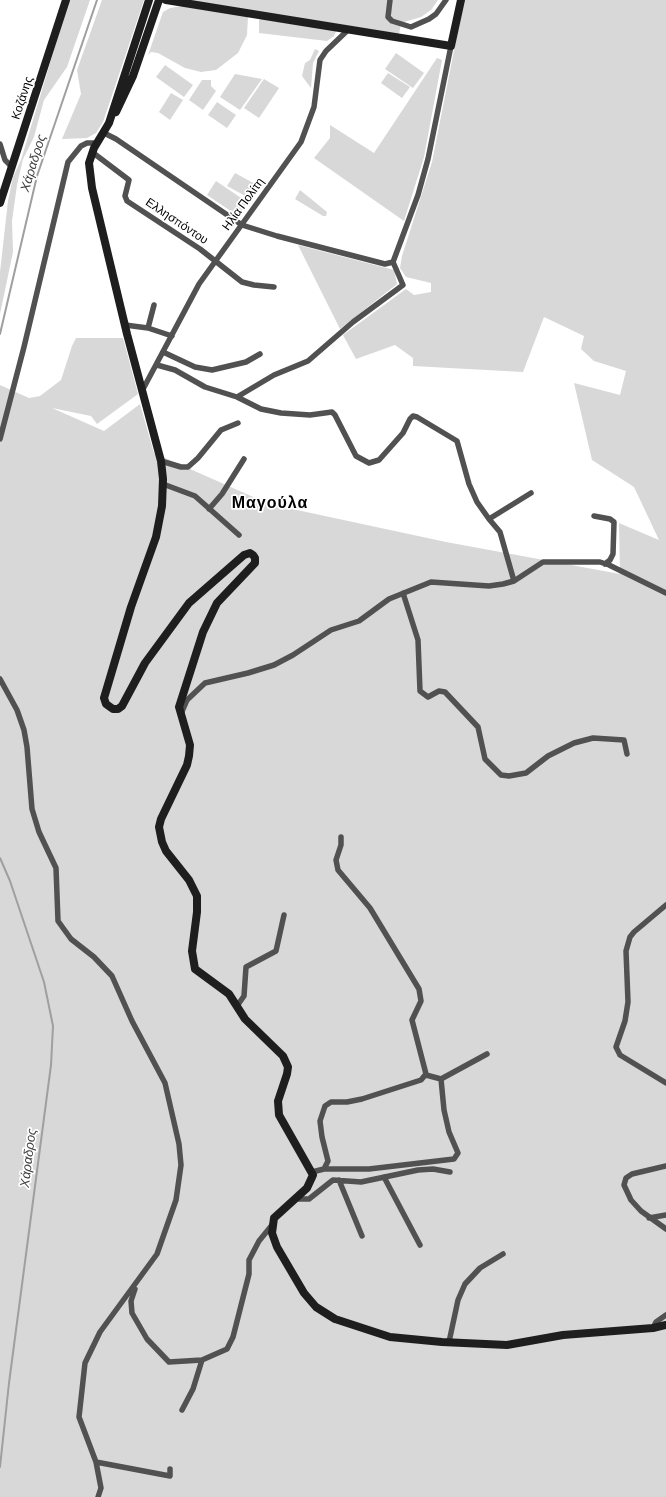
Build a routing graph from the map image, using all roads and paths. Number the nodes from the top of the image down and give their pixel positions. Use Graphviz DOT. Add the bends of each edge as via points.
graph roads {
  1 [pos="66,0"];
  2 [pos="149,0"];
  3 [pos="159,0"];
  4 [pos="166,0"];
  5 [pos="390,0"];
  6 [pos="446,0"];
  7 [pos="461,0"];
  8 [pos="349,29"];
  9 [pos="451,46"];
  10 [pos="109,123"];
  11 [pos="104,133"];
  12 [pos="97,143"];
  13 [pos="0,144"];
  14 [pos="92,152"];
  15 [pos="12,167"];
  16 [pos="0,202"];
  17 [pos="242,225"];
  18 [pos="216,261"];
  19 [pos="393,262"];
  20 [pos="274,287"];
  21 [pos="154,305"];
  22 [pos="125,325"];
  23 [pos="148,328"];
  24 [pos="172,336"];
  25 [pos="164,352"];
  26 [pos="260,354"];
  27 [pos="157,365"];
  28 [pos="142,392"];
  29 [pos="237,397"];
  30 [pos="238,423"];
  31 [pos="0,439"];
  32 [pos="244,459"];
  33 [pos="161,461"];
  34 [pos="163,484"];
  35 [pos="531,494"];
  36 [pos="209,508"];
  37 [pos="594,516"];
  38 [pos="489,519"];
  39 [pos="239,535"];
  40 [pos="605,564"];
  41 [pos="514,581"];
  42 [pos="403,593"];
  43 [pos="666,593"];
  44 [pos="0,679"];
  45 [pos="180,714"];
  46 [pos="627,754"];
  47 [pos="341,837"];
  48 [pos="666,905"];
  49 [pos="284,915"];
  50 [pos="237,1006"];
  51 [pos="487,1054"];
  52 [pos="426,1075"];
  53 [pos="441,1079"];
  54 [pos="666,1083"];
  55 [pos="666,1166"];
  56 [pos="324,1169"];
  57 [pos="312,1172"];
  58 [pos="450,1172"];
  59 [pos="384,1177"];
  60 [pos="339,1180"];
  61 [pos="296,1199"];
  62 [pos="666,1215"];
  63 [pos="649,1218"];
  64 [pos="272,1225"];
  65 [pos="666,1229"];
  66 [pos="362,1236"];
  67 [pos="420,1245"];
  68 [pos="503,1254"];
  69 [pos="138,1282"];
  70 [pos="666,1315"];
  71 [pos="666,1325"];
  72 [pos="653,1328"];
  73 [pos="449,1342"];
  74 [pos="202,1360"];
  75 [pos="182,1410"];
  76 [pos="96,1462"];
  77 [pos="170,1469"];
  78 [pos="98,1497"];
  1 -- 15 [label="main road, Κοζάνης"];
  2 -- 10 [label="main road"];
  3 -- 10 [label="main road" via="130,83"];
  4 -- 8 [label="main road"];
  5 -- 6 [label="street" via="388,17 392,21 411,27 436,14"];
  7 -- 9 [label="main road"];
  8 -- 9 [label="main road"];
  8 -- 17 [label="street, Ηλία Πολίτη" via="320,60 314,107 301,142"];
  9 -- 19 [label="street" via="428,159 418,195"];
  10 -- 11 [label="main road"];
  11 -- 12 [label="main road"];
  11 -- 17 [label="street"];
  12 -- 14 [label="main road"];
  12 -- 31 [label="street" via="81,146 68,162"];
  13 -- 15 [label="street" via="5,160"];
  14 -- 18 [label="street, Ελλησπόντου" via="129,180 125,196 127,201"];
  14 -- 22 [label="main road" via="90,179"];
  15 -- 16 [label="main road, Κοζάνης"];
  17 -- 18 [label="street, Ηλία Πολίτη"];
  17 -- 19 [label="street" via="385,264"];
  18 -- 20 [label="street, Ελλησπόντου" via="245,283"];
  18 -- 24 [label="street, Ηλία Πολίτη" via="196,288"];
  19 -- 29 [label="street" via="403,286 353,322 308,362 274,375"];
  21 -- 23 [label="street"];
  22 -- 23 [label="street"];
  22 -- 28 [label="main road"];
  23 -- 24 [label="street"];
  24 -- 25 [label="street, Ηλία Πολίτη"];
  25 -- 26 [label="street" via="196,367 212,370 246,362"];
  25 -- 27 [label="street, Ηλία Πολίτη"];
  27 -- 28 [label="street, Ηλία Πολίτη"];
  27 -- 29 [label="street" via="175,370 205,387"];
  28 -- 33 [label="main road"];
  29 -- 38 [label="street" via="261,409 281,413 310,415 332,412 356,456 369,463 379,460 403,433 410,419 413,416 417,417 457,441 469,484"];
  30 -- 33 [label="street" via="219,431 188,467"];
  32 -- 36 [label="street"];
  33 -- 34 [label="main road"];
  34 -- 36 [label="street" via="195,496"];
  34 -- 45 [label="main road" via="156,537 131,607 104,698 110,707 118,709 125,702 145,663 189,602 247,553 253,554 256,561 217,603 209,619 182,696"];
  35 -- 38 [label="street"];
  36 -- 39 [label="street"];
  37 -- 40 [label="street" via="614,522 612,554"];
  38 -- 41 [label="street" via="500,532"];
  40 -- 41 [label="street" via="543,562"];
  40 -- 43 [label="street"];
  41 -- 42 [label="street" via="489,586 435,581"];
  42 -- 45 [label="street" via="385,602 360,621 334,628 274,665 205,683 186,700"];
  42 -- 46 [label="street" via="418,640 420,691 428,697 439,691 445,692 478,727 485,758 500,775 526,773 548,756 574,743 594,738 624,740"];
  44 -- 69 [label="street" via="17,710 24,730 32,809 39,832 56,868 58,921 71,939 94,957 112,976 132,1022 168,1091 181,1165 176,1200 157,1254"];
  45 -- 50 [label="main road" via="190,745 189,756 161,819 160,834 166,851 190,880 197,896 192,952 195,969 229,994"];
  47 -- 52 [label="street" via="336,860 338,870 370,908 419,989 421,1000 412,1020"];
  48 -- 54 [label="street" via="630,937 626,951 628,1002 616,1047 620,1055"];
  49 -- 50 [label="street" via="276,951 246,967 244,996"];
  50 -- 57 [label="main road" via="245,1019 266,1038 286,1062 287,1074 278,1101 279,1115"];
  51 -- 53 [label="street"];
  52 -- 53 [label="street"];
  52 -- 56 [label="street" via="421,1080 362,1099 331,1102 324,1106 320,1121 328,1161"];
  53 -- 56 [label="street" via="449,1132 458,1153 454,1159 369,1169"];
  55 -- 63 [label="street" via="632,1174 625,1182 627,1193"];
  56 -- 57 [label="street"];
  57 -- 61 [label="main road" via="312,1182"];
  58 -- 59 [label="street" via="418,1170"];
  59 -- 60 [label="street" via="361,1182"];
  59 -- 67 [label="street"];
  60 -- 61 [label="street" via="328,1182 309,1199"];
  60 -- 66 [label="street"];
  61 -- 64 [label="main road" via="274,1218"];
  62 -- 63 [label="street"];
  63 -- 65 [label="street"];
  64 -- 73 [label="main road" via="277,1247 304,1293 316,1307 335,1319 378,1334"];
  64 -- 74 [label="street" via="259,1241 249,1260 231,1344 227,1349"];
  68 -- 73 [label="street" via="480,1268 465,1284 458,1300"];
  69 -- 74 [label="street" via="131,1301 132,1312 147,1339 169,1362"];
  69 -- 76 [label="street" via="100,1332 85,1363 79,1417"];
  70 -- 72 [label="street" via="656,1322"];
  71 -- 72 [label="main road"];
  72 -- 73 [label="main road" via="563,1335 507,1345"];
  74 -- 75 [label="street" via="193,1389"];
  76 -- 77 [label="street" via="170,1476"];
  76 -- 78 [label="street" via="100,1488"];
}
